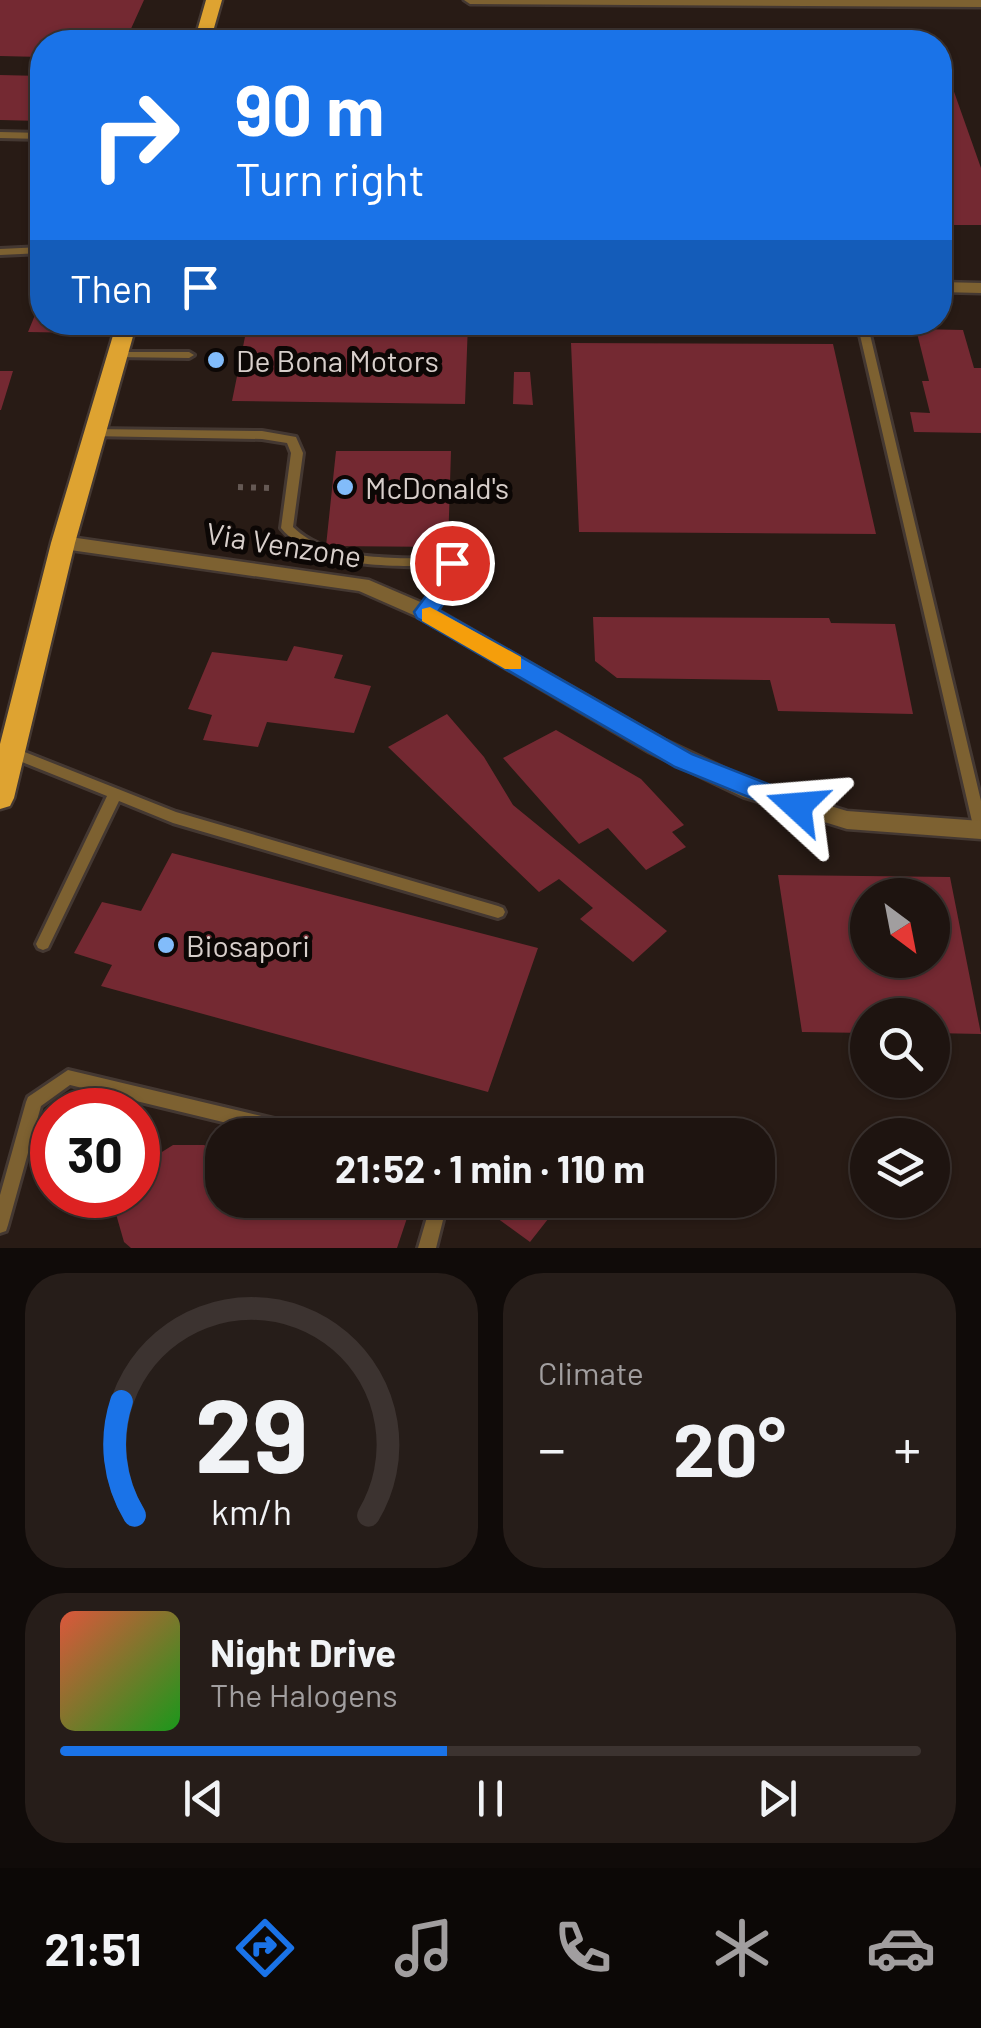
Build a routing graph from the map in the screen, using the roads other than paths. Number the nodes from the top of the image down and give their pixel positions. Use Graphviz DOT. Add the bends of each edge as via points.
graph roads {
  1 [pos="214,0"];
  2 [pos="470,0"];
  3 [pos="981,3"];
  4 [pos="205,30"];
  5 [pos="0,135"];
  6 [pos="30,136"];
  7 [pos="30,251"];
  8 [pos="0,252"];
  9 [pos="952,287"];
  10 [pos="981,288"];
  11 [pos="124,335"];
  12 [pos="865,335"];
  13 [pos="190,354"];
  14 [pos="118,356"];
  15 [pos="93,433"];
  16 [pos="64,543"];
  17 [pos="425,612"];
  18 [pos="12,752"];
  19 [pos="114,794"];
  20 [pos="0,798"];
  21 [pos="981,830"];
  22 [pos="498,912"];
  23 [pos="43,944"];
  24 [pos="238,1118"];
  25 [pos="435,1218"];
  26 [pos="0,1225"];
  27 [pos="427,1248"];
  1 -- 4 [label="main road"];
  2 -- 3 [label="street"];
  5 -- 6 [label="lane"];
  7 -- 8 [label="lane"];
  9 -- 10 [label="street"];
  11 -- 14 [label="main road"];
  12 -- 21 [label="lane, Via Venzone"];
  13 -- 14 [label="lane"];
  14 -- 15 [label="main road"];
  15 -- 16 [label="main road"];
  15 -- 17 [label="lane" via="292,440 298,453 287,528 294,539 341,556 452,563 453,576"];
  16 -- 17 [label="street, Via Venzone" via="343,580"];
  16 -- 18 [label="main road"];
  17 -- 21 [label="street, Via Venzone" via="656,746 751,790 847,820"];
  18 -- 19 [label="lane"];
  18 -- 20 [label="main road"];
  19 -- 22 [label="lane"];
  19 -- 23 [label="lane"];
  24 -- 26 [label="lane" via="68,1077 34,1102"];
  25 -- 27 [label="lane"];
}
